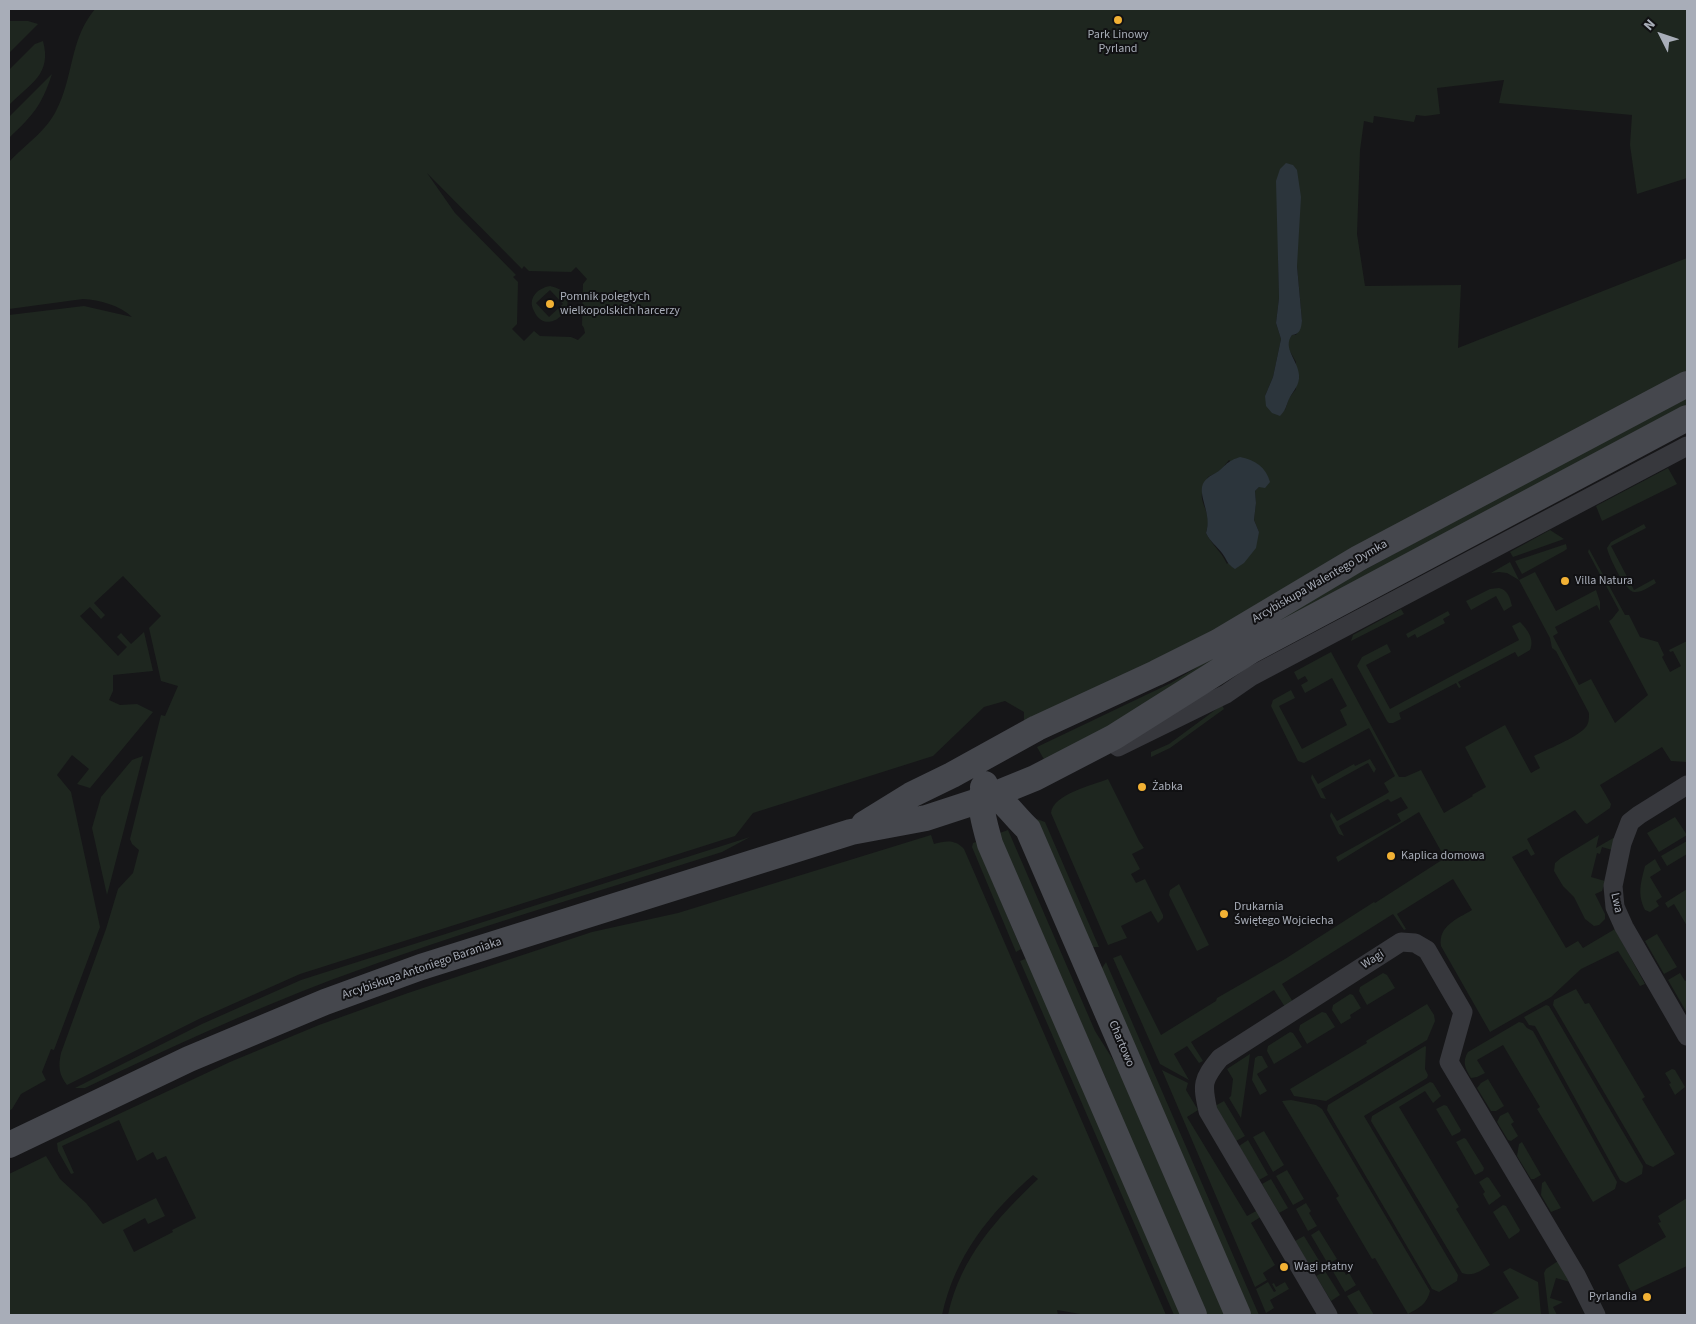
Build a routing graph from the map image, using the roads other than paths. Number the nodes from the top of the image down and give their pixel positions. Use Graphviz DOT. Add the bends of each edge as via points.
graph roads {
  1 [pos="1687,384"];
  2 [pos="1687,418"];
  3 [pos="1687,446"];
  4 [pos="1010,743"];
  5 [pos="1081,756"];
  6 [pos="952,775"];
  7 [pos="1035,778"];
  8 [pos="1687,785"];
  9 [pos="987,794"];
  10 [pos="915,821"];
  11 [pos="1028,830"];
  12 [pos="851,832"];
  13 [pos="990,844"];
  14 [pos="1687,1036"];
  15 [pos="9,1145"];
  16 [pos="1194,1315"];
  17 [pos="1238,1315"];
  18 [pos="1328,1315"];
  19 [pos="1596,1315"];
  1 -- 4 [label="street, Arcybiskupa Walentego Dymka" via="1360,558 1218,642"];
  2 -- 5 [label="street, Arcybiskupa Walentego Dymka" via="1260,645"];
  3 -- 5 [label="street" via="1252,676 1226,694 1108,752"];
  4 -- 6 [label="street, Arcybiskupa Walentego Dymka"];
  4 -- 9 [label="street" via="998,758"];
  5 -- 7 [label="street, Arcybiskupa Walentego Dymka"];
  6 -- 9 [label="street, Chartowo" via="968,780"];
  6 -- 12 [label="street, Arcybiskupa Antoniego Baraniaka" via="911,795"];
  7 -- 9 [label="street, Arcybiskupa Walentego Dymka"];
  7 -- 11 [label="street" via="1030,796"];
  8 -- 14 [label="street, Lwa" via="1630,822 1613,886 1615,907 1624,927"];
  9 -- 10 [label="street, Arcybiskupa Antoniego Baraniaka"];
  9 -- 11 [label="street, Chartowo" via="1004,801"];
  9 -- 13 [label="street" via="982,812"];
  10 -- 12 [label="street, Arcybiskupa Antoniego Baraniaka"];
  10 -- 13 [label="street" via="960,824 977,830"];
  11 -- 17 [label="street, Chartowo"];
  12 -- 15 [label="street, Arcybiskupa Antoniego Baraniaka" via="430,964 325,1002 188,1059"];
  13 -- 16 [label="street"];
  18 -- 19 [label="street, Wagi" via="1208,1111 1203,1088 1208,1073 1220,1058 1401,942 1416,943 1427,950 1463,1012 1449,1062 1576,1275"];
}
